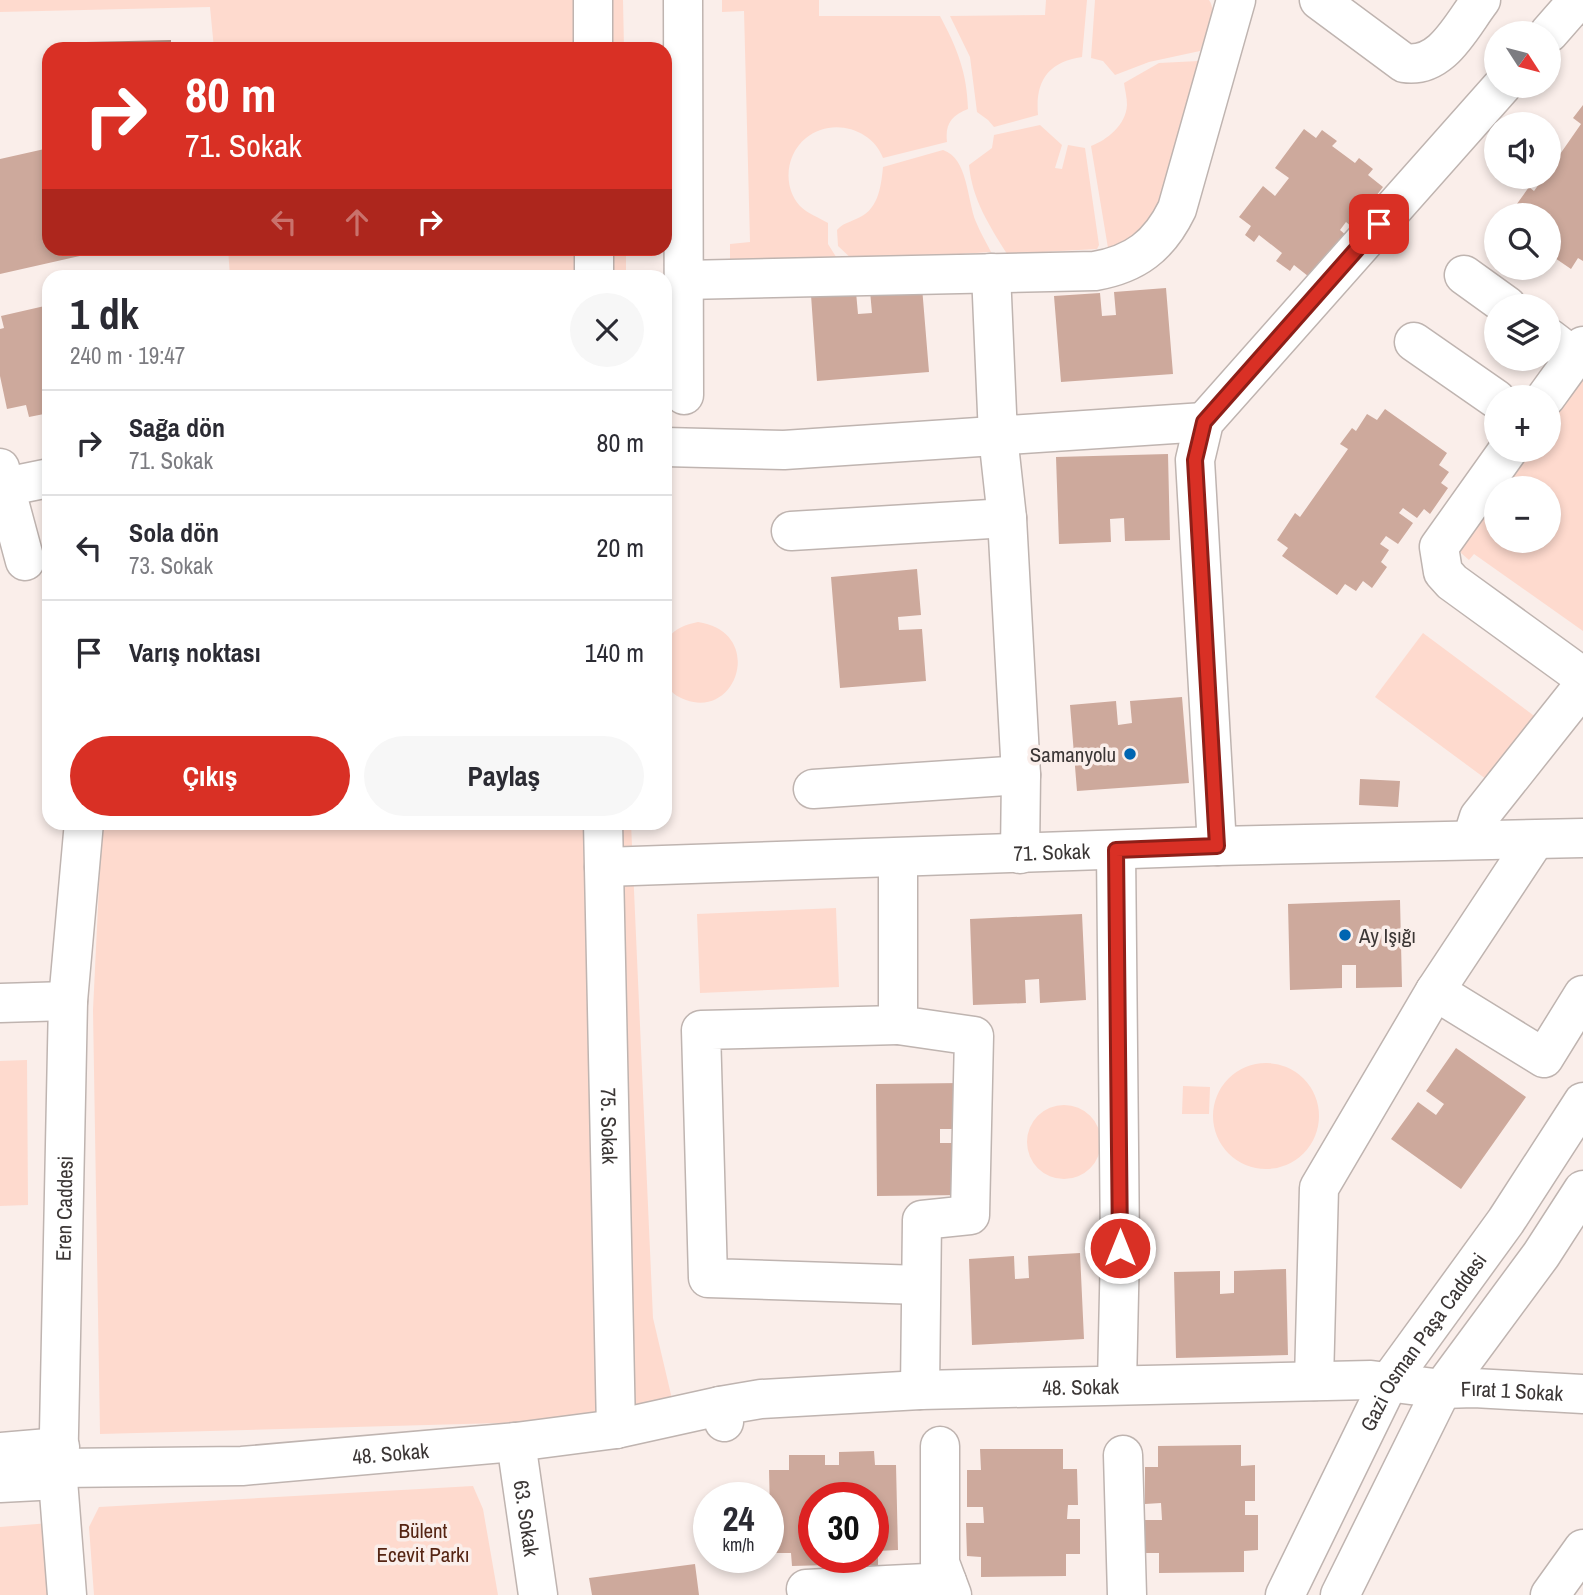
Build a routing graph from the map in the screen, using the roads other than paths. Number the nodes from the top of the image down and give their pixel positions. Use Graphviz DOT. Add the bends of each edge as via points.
graph roads {
  1 [pos="593,0"];
  2 [pos="684,0"];
  3 [pos="1236,0"];
  4 [pos="1319,0"];
  5 [pos="1481,0"];
  6 [pos="1578,0"];
  7 [pos="1560,21"];
  8 [pos="593,42"];
  9 [pos="1491,98"];
  10 [pos="991,273"];
  11 [pos="1464,275"];
  12 [pos="684,280"];
  13 [pos="1490,294"];
  14 [pos="1415,342"];
  15 [pos="1569,347"];
  16 [pos="1552,385"];
  17 [pos="1484,391"];
  18 [pos="684,395"];
  19 [pos="1204,422"];
  20 [pos="998,436"];
  21 [pos="672,447"];
  22 [pos="1499,462"];
  23 [pos="3,477"];
  24 [pos="42,478"];
  25 [pos="1007,518"];
  26 [pos="791,530"];
  27 [pos="25,561"];
  28 [pos="1583,677"];
  29 [pos="1583,686"];
  30 [pos="1021,775"];
  31 [pos="813,789"];
  32 [pos="83,830"];
  33 [pos="603,830"];
  34 [pos="1583,838"];
  35 [pos="1472,839"];
  36 [pos="1535,840"];
  37 [pos="1217,846"];
  38 [pos="1116,850"];
  39 [pos="1020,854"];
  40 [pos="898,858"];
  41 [pos="604,867"];
  42 [pos="1435,991"];
  43 [pos="1583,995"];
  44 [pos="68,1001"];
  45 [pos="0,1003"];
  46 [pos="898,1026"];
  47 [pos="1583,1102"];
  48 [pos="1583,1190"];
  49 [pos="920,1284"];
  50 [pos="1314,1381"];
  51 [pos="1389,1382"];
  52 [pos="1117,1384"];
  53 [pos="1442,1389"];
  54 [pos="920,1390"];
  55 [pos="1583,1394"];
  56 [pos="616,1429"];
  57 [pos="516,1442"];
  58 [pos="940,1446"];
  59 [pos="0,1452"];
  60 [pos="1123,1455"];
  61 [pos="59,1465"];
  62 [pos="0,1483"];
  63 [pos="1583,1549"];
  64 [pos="806,1589"];
  65 [pos="950,1589"];
  66 [pos="67,1595"];
  67 [pos="538,1595"];
  68 [pos="1127,1595"];
  69 [pos="1285,1595"];
  70 [pos="1340,1595"];
  71 [pos="1550,1595"];
  1 -- 8 [label="street"];
  2 -- 12 [label="street"];
  3 -- 10 [label="street" via="1177,209 1159,237 1135,259 1095,271"];
  4 -- 5 [label="street" via="1404,64 1415,65 1438,56"];
  6 -- 7 [label="street"];
  9 -- 19 [label="street"];
  10 -- 12 [label="street"];
  10 -- 20 [label="street"];
  11 -- 13 [label="street"];
  12 -- 18 [label="street"];
  14 -- 17 [label="street"];
  15 -- 16 [label="street"];
  19 -- 20 [label="street"];
  19 -- 37 [label="street" via="1195,460"];
  20 -- 21 [label="street" via="784,450"];
  20 -- 25 [label="street"];
  22 -- 28 [label="street" via="1438,547 1443,572"];
  23 -- 24 [label="street"];
  23 -- 27 [label="street"];
  25 -- 26 [label="street"];
  25 -- 30 [label="street"];
  29 -- 35 [label="street" via="1479,817"];
  30 -- 31 [label="street"];
  30 -- 39 [label="street"];
  32 -- 44 [label="street, Eren Caddesi"];
  33 -- 41 [label="street, 75. Sokak"];
  34 -- 36 [label="street, 71. Sokak"];
  35 -- 36 [label="street, 71. Sokak"];
  35 -- 37 [label="street, 71. Sokak"];
  36 -- 42 [label="street"];
  37 -- 38 [label="street, 71. Sokak"];
  38 -- 39 [label="street, 71. Sokak"];
  38 -- 52 [label="street"];
  39 -- 40 [label="street, 71. Sokak"];
  40 -- 41 [label="street, 71. Sokak"];
  40 -- 46 [label="street"];
  41 -- 56 [label="street, 75. Sokak"];
  42 -- 43 [label="street" via="1544,1058"];
  42 -- 50 [label="street" via="1319,1188"];
  44 -- 45 [label="street"];
  44 -- 61 [label="street, Eren Caddesi"];
  46 -- 49 [label="street" via="974,1036 970,1215 922,1220"];
  46 -- 49 [label="street" via="701,1030 708,1278"];
  47 -- 51 [label="street, Gazi Osman Paşa Caddesi" via="1506,1221"];
  48 -- 53 [label="street, Gazi Osman Paşa Caddesi"];
  49 -- 54 [label="street"];
  50 -- 51 [label="street, 48. Sokak"];
  50 -- 52 [label="street, 48. Sokak"];
  51 -- 53 [label="street, 48. Sokak"];
  51 -- 69 [label="street, Gazi Osman Paşa Caddesi"];
  52 -- 54 [label="street, 48. Sokak"];
  53 -- 55 [label="street, Fırat 1 Sokak"];
  53 -- 70 [label="street, Gazi Osman Paşa Caddesi"];
  54 -- 56 [label="street, 48. Sokak" via="761,1399 722,1414"];
  56 -- 57 [label="street, 48. Sokak"];
  57 -- 61 [label="street, 48. Sokak" via="242,1466"];
  57 -- 67 [label="street, 63. Sokak"];
  58 -- 65 [label="street" via="940,1563"];
  59 -- 61 [label="street"];
  60 -- 68 [label="street"];
  61 -- 62 [label="street, 48. Sokak"];
  61 -- 66 [label="street, Eren Caddesi"];
  63 -- 71 [label="street"];
  64 -- 65 [label="street"];
}
